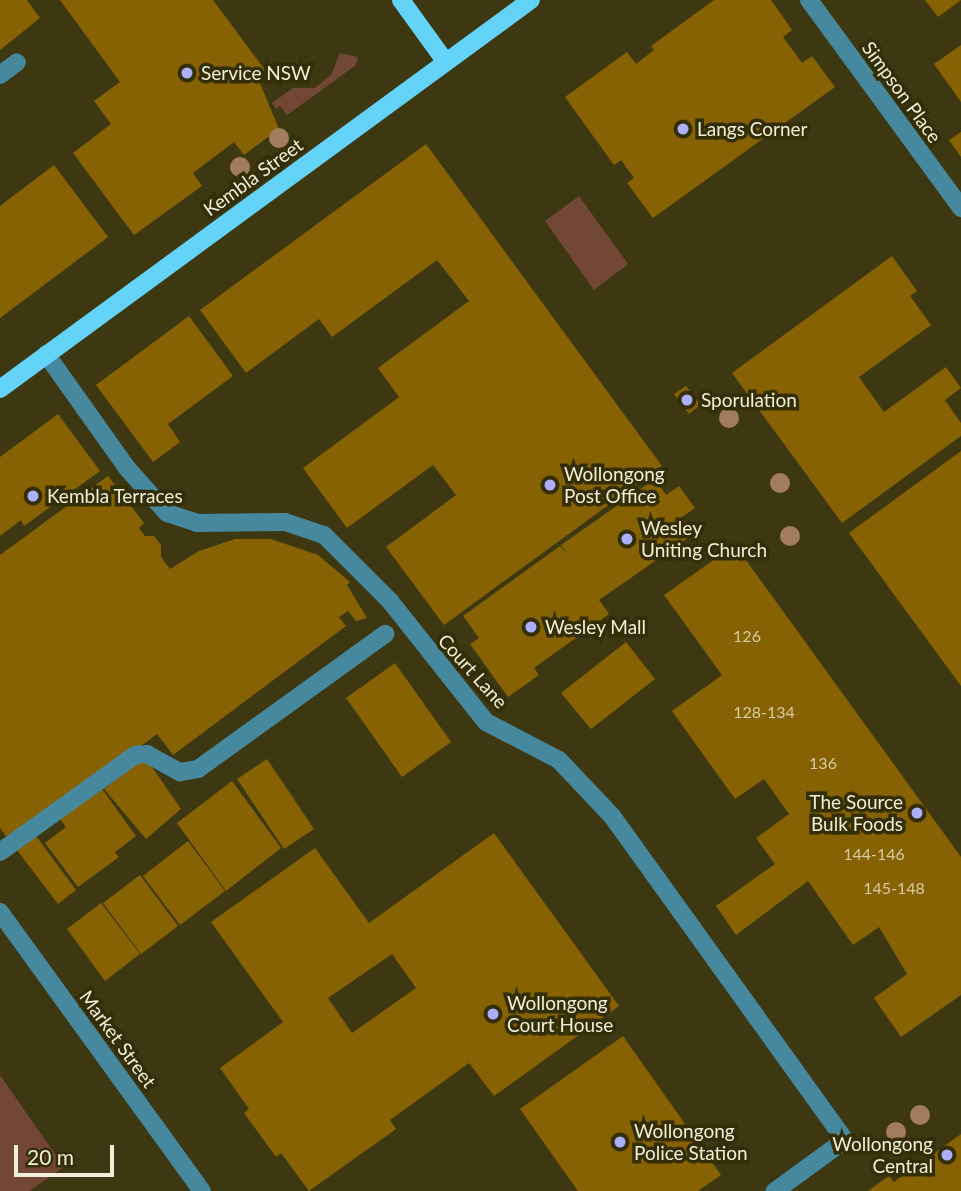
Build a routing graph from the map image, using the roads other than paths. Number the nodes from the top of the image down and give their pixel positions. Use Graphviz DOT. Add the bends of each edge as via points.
graph roads {
  1 [pos="401,0"];
  2 [pos="531,0"];
  3 [pos="809,0"];
  4 [pos="446,61"];
  5 [pos="17,62"];
  6 [pos="0,75"];
  7 [pos="961,208"];
  8 [pos="46,355"];
  9 [pos="0,388"];
  10 [pos="385,634"];
  11 [pos="0,852"];
  12 [pos="0,912"];
  13 [pos="202,1191"];
  14 [pos="775,1191"];
  1 -- 4 [label="main road"];
  2 -- 4 [label="main road, Kembla Street"];
  3 -- 7 [label="street, Simpson Place"];
  4 -- 8 [label="main road, Kembla Street"];
  5 -- 6 [label="street"];
  8 -- 9 [label="main road, Kembla Street"];
  8 -- 14 [label="street, Court Lane" via="127,468 167,513 197,523 285,522 324,535 390,601 486,722 559,760 612,816 845,1140"];
  10 -- 11 [label="street" via="198,768 180,772 147,754 135,755"];
  12 -- 13 [label="street, Market Street"];
}
